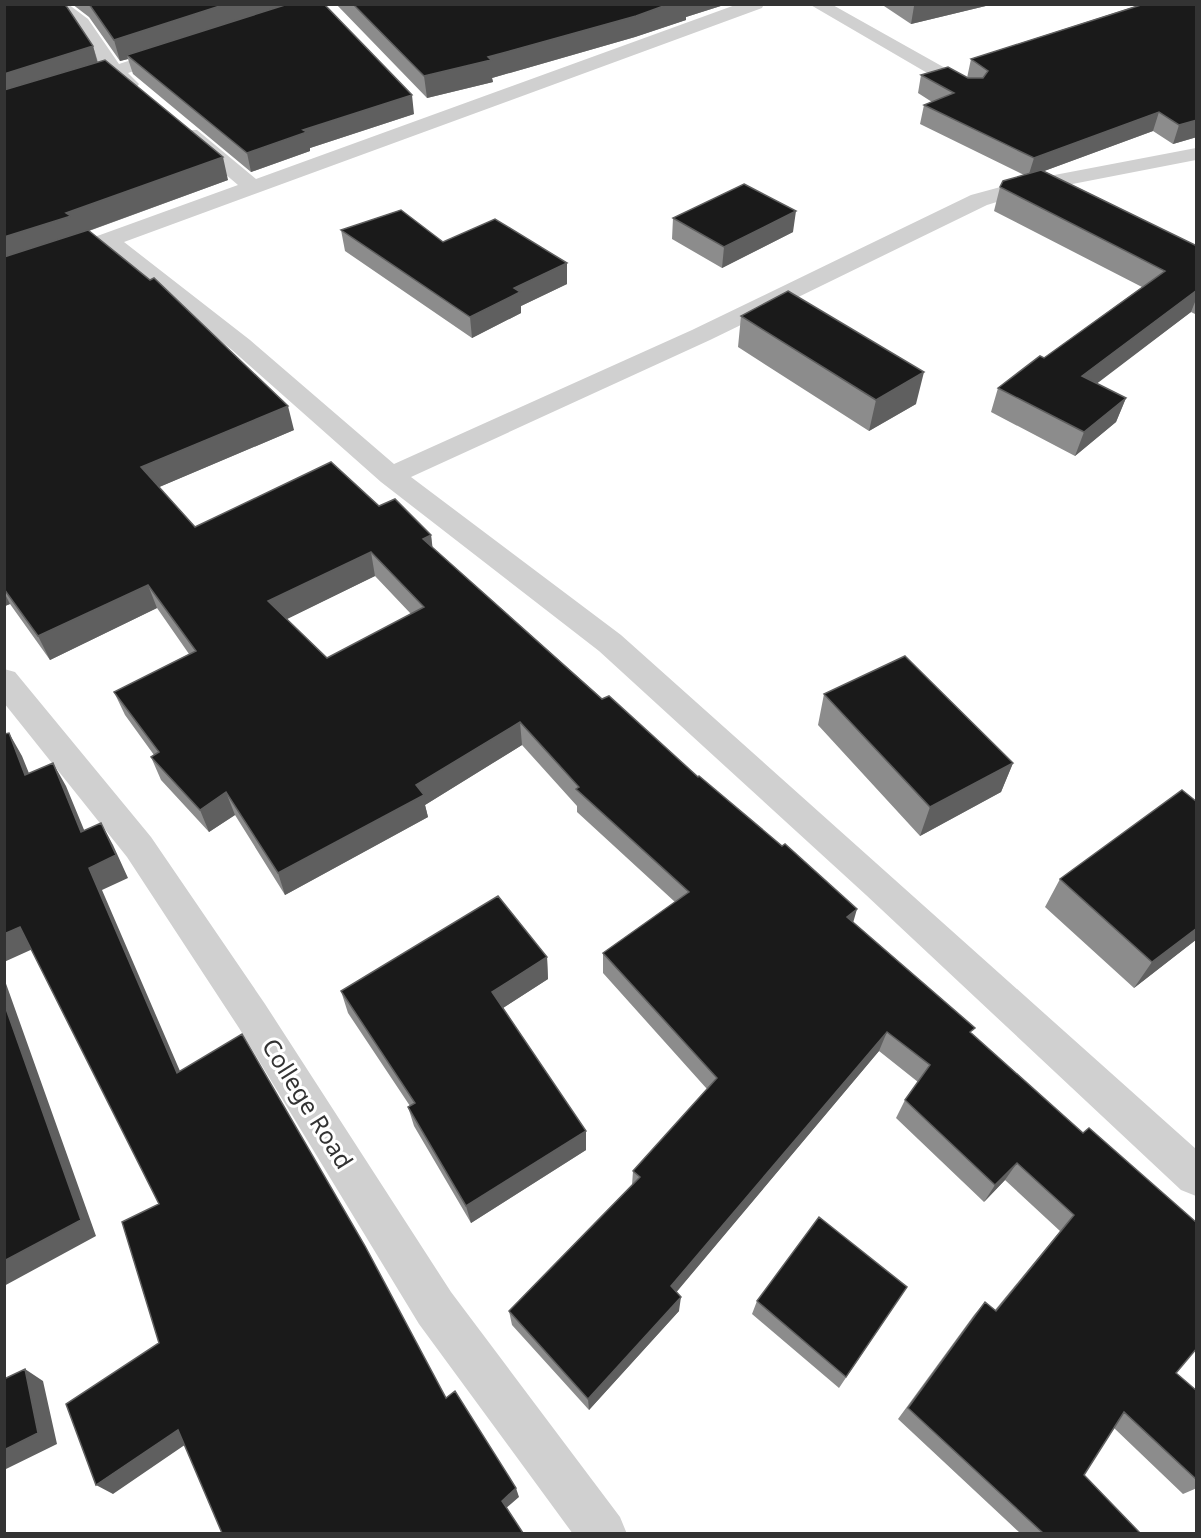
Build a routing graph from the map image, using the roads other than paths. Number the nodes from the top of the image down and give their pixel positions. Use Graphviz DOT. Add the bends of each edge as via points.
graph roads {
  1 [pos="56,4"];
  2 [pos="756,4"];
  3 [pos="817,4"];
  4 [pos="191,47"];
  5 [pos="114,71"];
  6 [pos="972,91"];
  7 [pos="140,93"];
  8 [pos="418,103"];
  9 [pos="4,107"];
  10 [pos="434,120"];
  11 [pos="174,122"];
  12 [pos="1197,154"];
  13 [pos="253,187"];
  14 [pos="108,240"];
  15 [pos="4,274"];
  16 [pos="391,476"];
  17 [pos="4,680"];
  18 [pos="1197,1176"];
  19 [pos="603,1533"];
  1 -- 5 [label="street" via="82,23"];
  2 -- 10 [label="street"];
  3 -- 6 [label="street"];
  4 -- 5 [label="street"];
  5 -- 7 [label="street"];
  5 -- 9 [label="street"];
  8 -- 10 [label="street"];
  10 -- 13 [label="street"];
  11 -- 13 [label="street"];
  12 -- 16 [label="street" via="1033,185 979,200 701,335"];
  13 -- 14 [label="street"];
  14 -- 15 [label="street"];
  14 -- 16 [label="street" via="241,345"];
  16 -- 18 [label="street" via="610,643"];
  17 -- 19 [label="street, College Road" via="139,847 252,1016 435,1308"];
}
